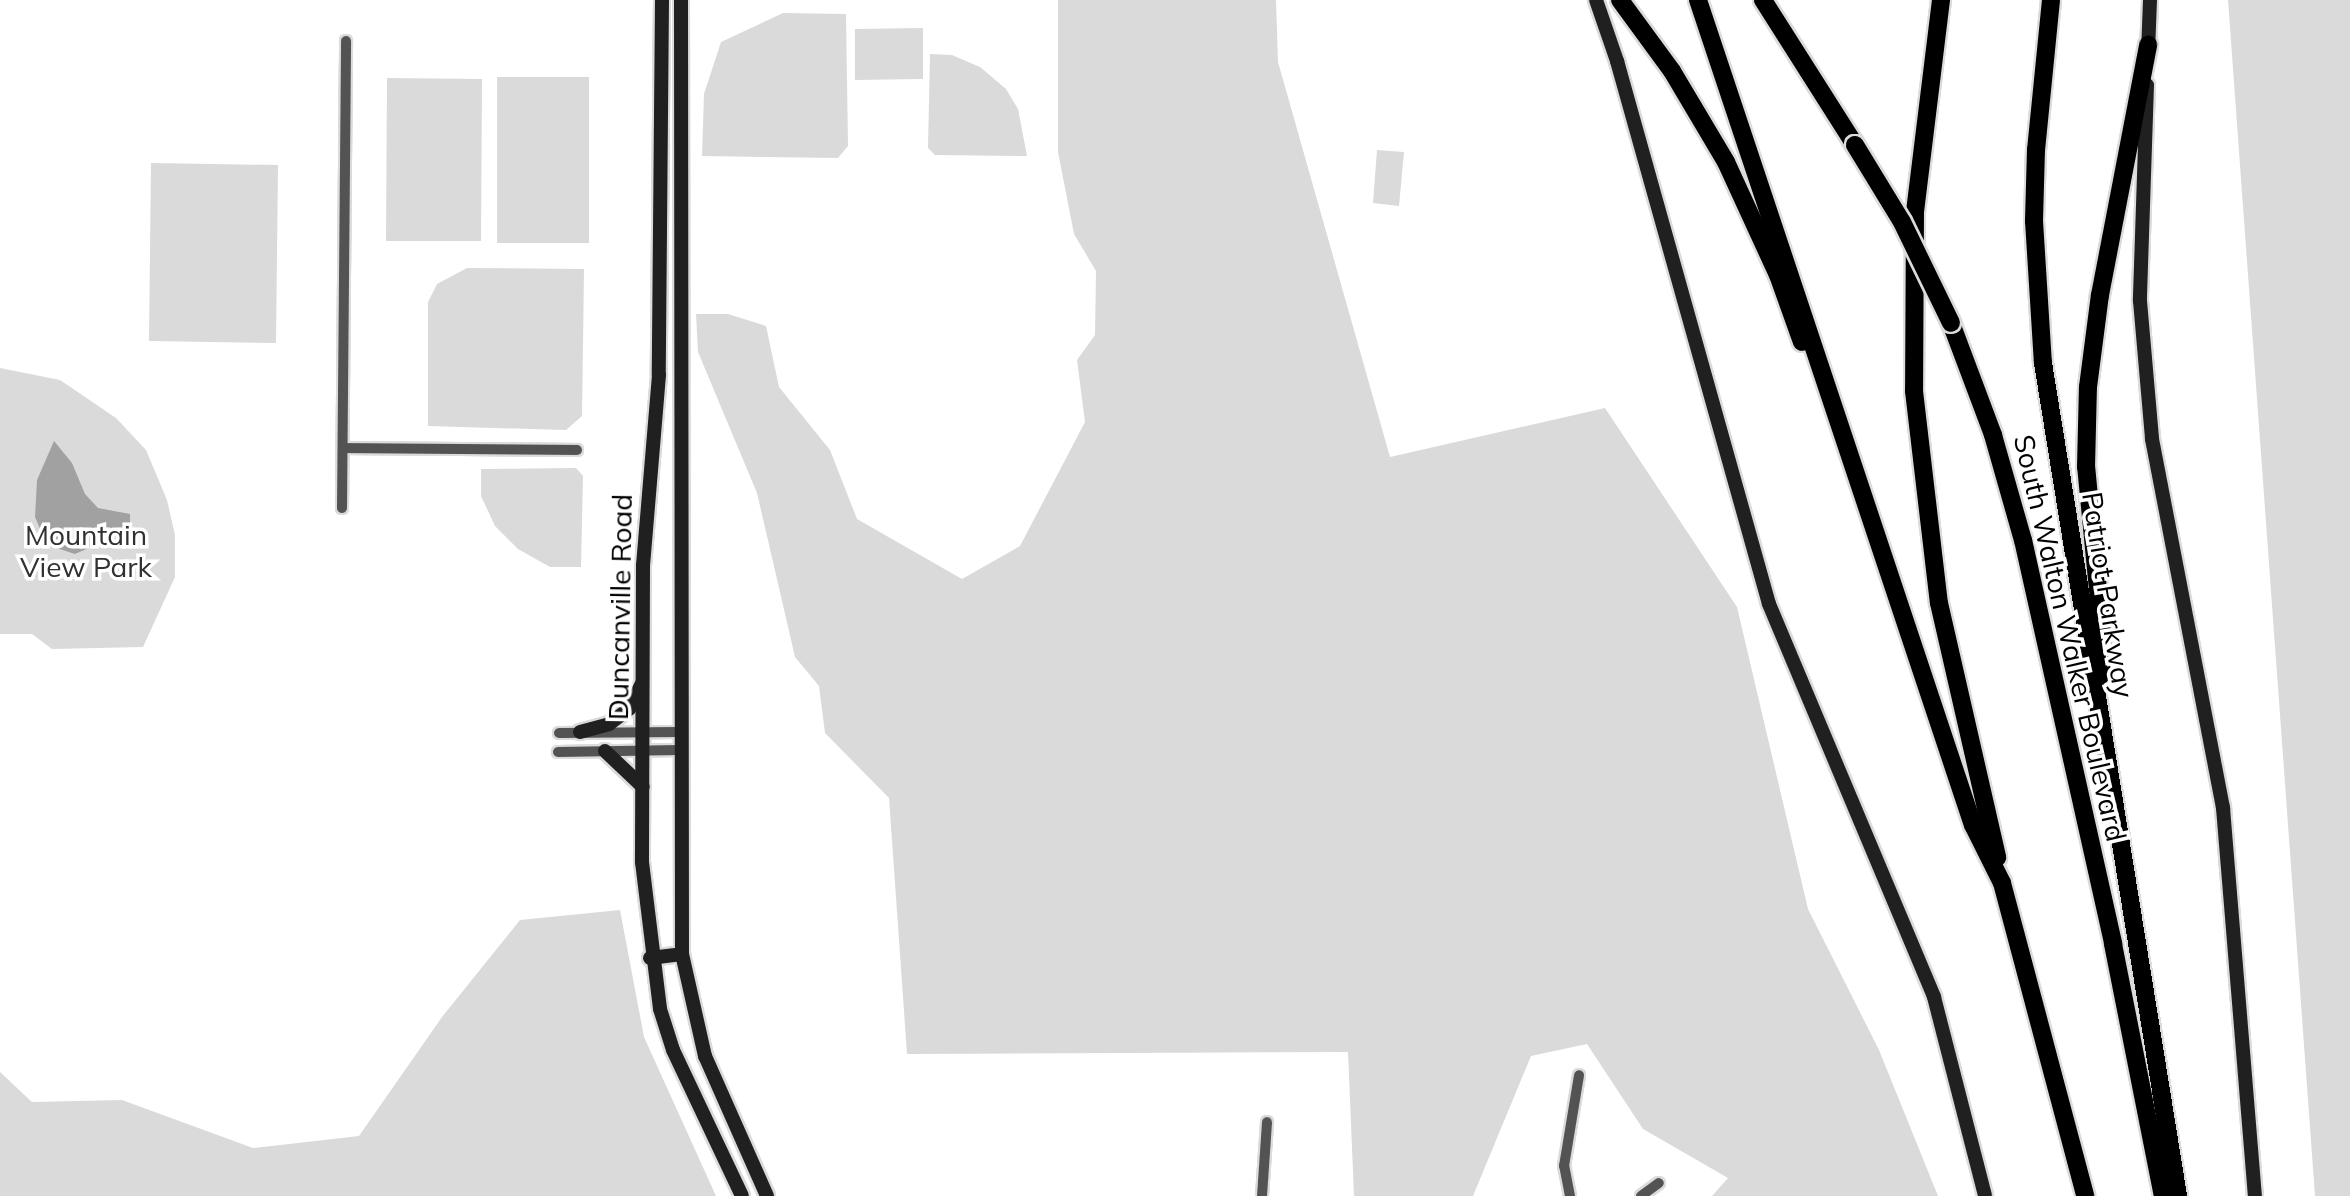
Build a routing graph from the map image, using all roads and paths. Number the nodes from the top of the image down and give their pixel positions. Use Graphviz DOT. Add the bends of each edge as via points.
graph roads {
  1 [pos="662,0"];
  2 [pos="681,0"];
  3 [pos="1596,0"];
  4 [pos="1620,0"];
  5 [pos="1698,0"];
  6 [pos="1763,0"];
  7 [pos="1941,0"];
  8 [pos="2051,0"];
  9 [pos="2150,0"];
  10 [pos="346,41"];
  11 [pos="2148,45"];
  12 [pos="343,448"];
  13 [pos="577,450"];
  14 [pos="1861,483"];
  15 [pos="342,508"];
  16 [pos="644,680"];
  17 [pos="2099,710"];
  18 [pos="580,732"];
  19 [pos="643,732"];
  20 [pos="680,732"];
  21 [pos="559,733"];
  22 [pos="643,750"];
  23 [pos="680,750"];
  24 [pos="605,751"];
  25 [pos="558,752"];
  26 [pos="643,787"];
  27 [pos="2002,883"];
  28 [pos="682,954"];
  29 [pos="650,958"];
  30 [pos="1579,1075"];
  31 [pos="1267,1122"];
  32 [pos="747,1144"];
  33 [pos="724,1155"];
  34 [pos="1659,1183"];
  35 [pos="742,1196"];
  36 [pos="767,1196"];
  37 [pos="1262,1196"];
  38 [pos="1570,1196"];
  39 [pos="1641,1196"];
  40 [pos="1985,1196"];
  41 [pos="2085,1196"];
  42 [pos="2163,1196"];
  43 [pos="2178,1196"];
  44 [pos="2255,1196"];
  1 -- 16 [label="main road, Duncanville Road" via="661,313 644,534"];
  2 -- 20 [label="main road, Duncanville Road"];
  3 -- 40 [label="main road" via="1769,604 1934,997"];
  4 -- 14 [label="highway" via="1672,71 1726,162 1778,275 1831,423"];
  5 -- 14 [label="highway"];
  6 -- 42 [label="highway, South Walton Walker Boulevard, bridge" via="1902,222 1951,323 1993,435 2023,540"];
  7 -- 27 [label="highway" via="1915,211 1914,391 1939,603"];
  8 -- 17 [label="highway, Patriot Parkway" via="2036,149 2037,292 2053,433"];
  9 -- 11 [label="main road"];
  10 -- 12 [label="street"];
  11 -- 17 [label="highway" via="2100,295 2088,387 2088,504 2103,642"];
  11 -- 44 [label="main road" via="2140,301 2152,439 2223,808"];
  12 -- 13 [label="street"];
  12 -- 15 [label="street"];
  14 -- 27 [label="highway" via="1973,825"];
  16 -- 18 [label="main road" via="629,709 609,724"];
  16 -- 19 [label="main road, Duncanville Road"];
  17 -- 43 [label="highway, Patriot Parkway"];
  18 -- 19 [label="street"];
  18 -- 21 [label="street"];
  19 -- 20 [label="street"];
  19 -- 22 [label="main road, Duncanville Road"];
  20 -- 23 [label="main road, Duncanville Road"];
  22 -- 23 [label="street"];
  22 -- 24 [label="street"];
  22 -- 26 [label="main road, Duncanville Road"];
  23 -- 28 [label="main road, Duncanville Road"];
  24 -- 25 [label="street"];
  24 -- 26 [label="main road"];
  26 -- 29 [label="main road, Duncanville Road"];
  27 -- 41 [label="highway"];
  28 -- 29 [label="main road"];
  28 -- 32 [label="main road, Duncanville Road" via="705,1056"];
  29 -- 33 [label="main road, Duncanville Road" via="673,1050"];
  30 -- 38 [label="street" via="1564,1166"];
  31 -- 37 [label="street"];
  32 -- 33 [label="main road"];
  32 -- 36 [label="main road, Duncanville Road"];
  33 -- 35 [label="main road, Duncanville Road"];
  34 -- 39 [label="street"];
}
